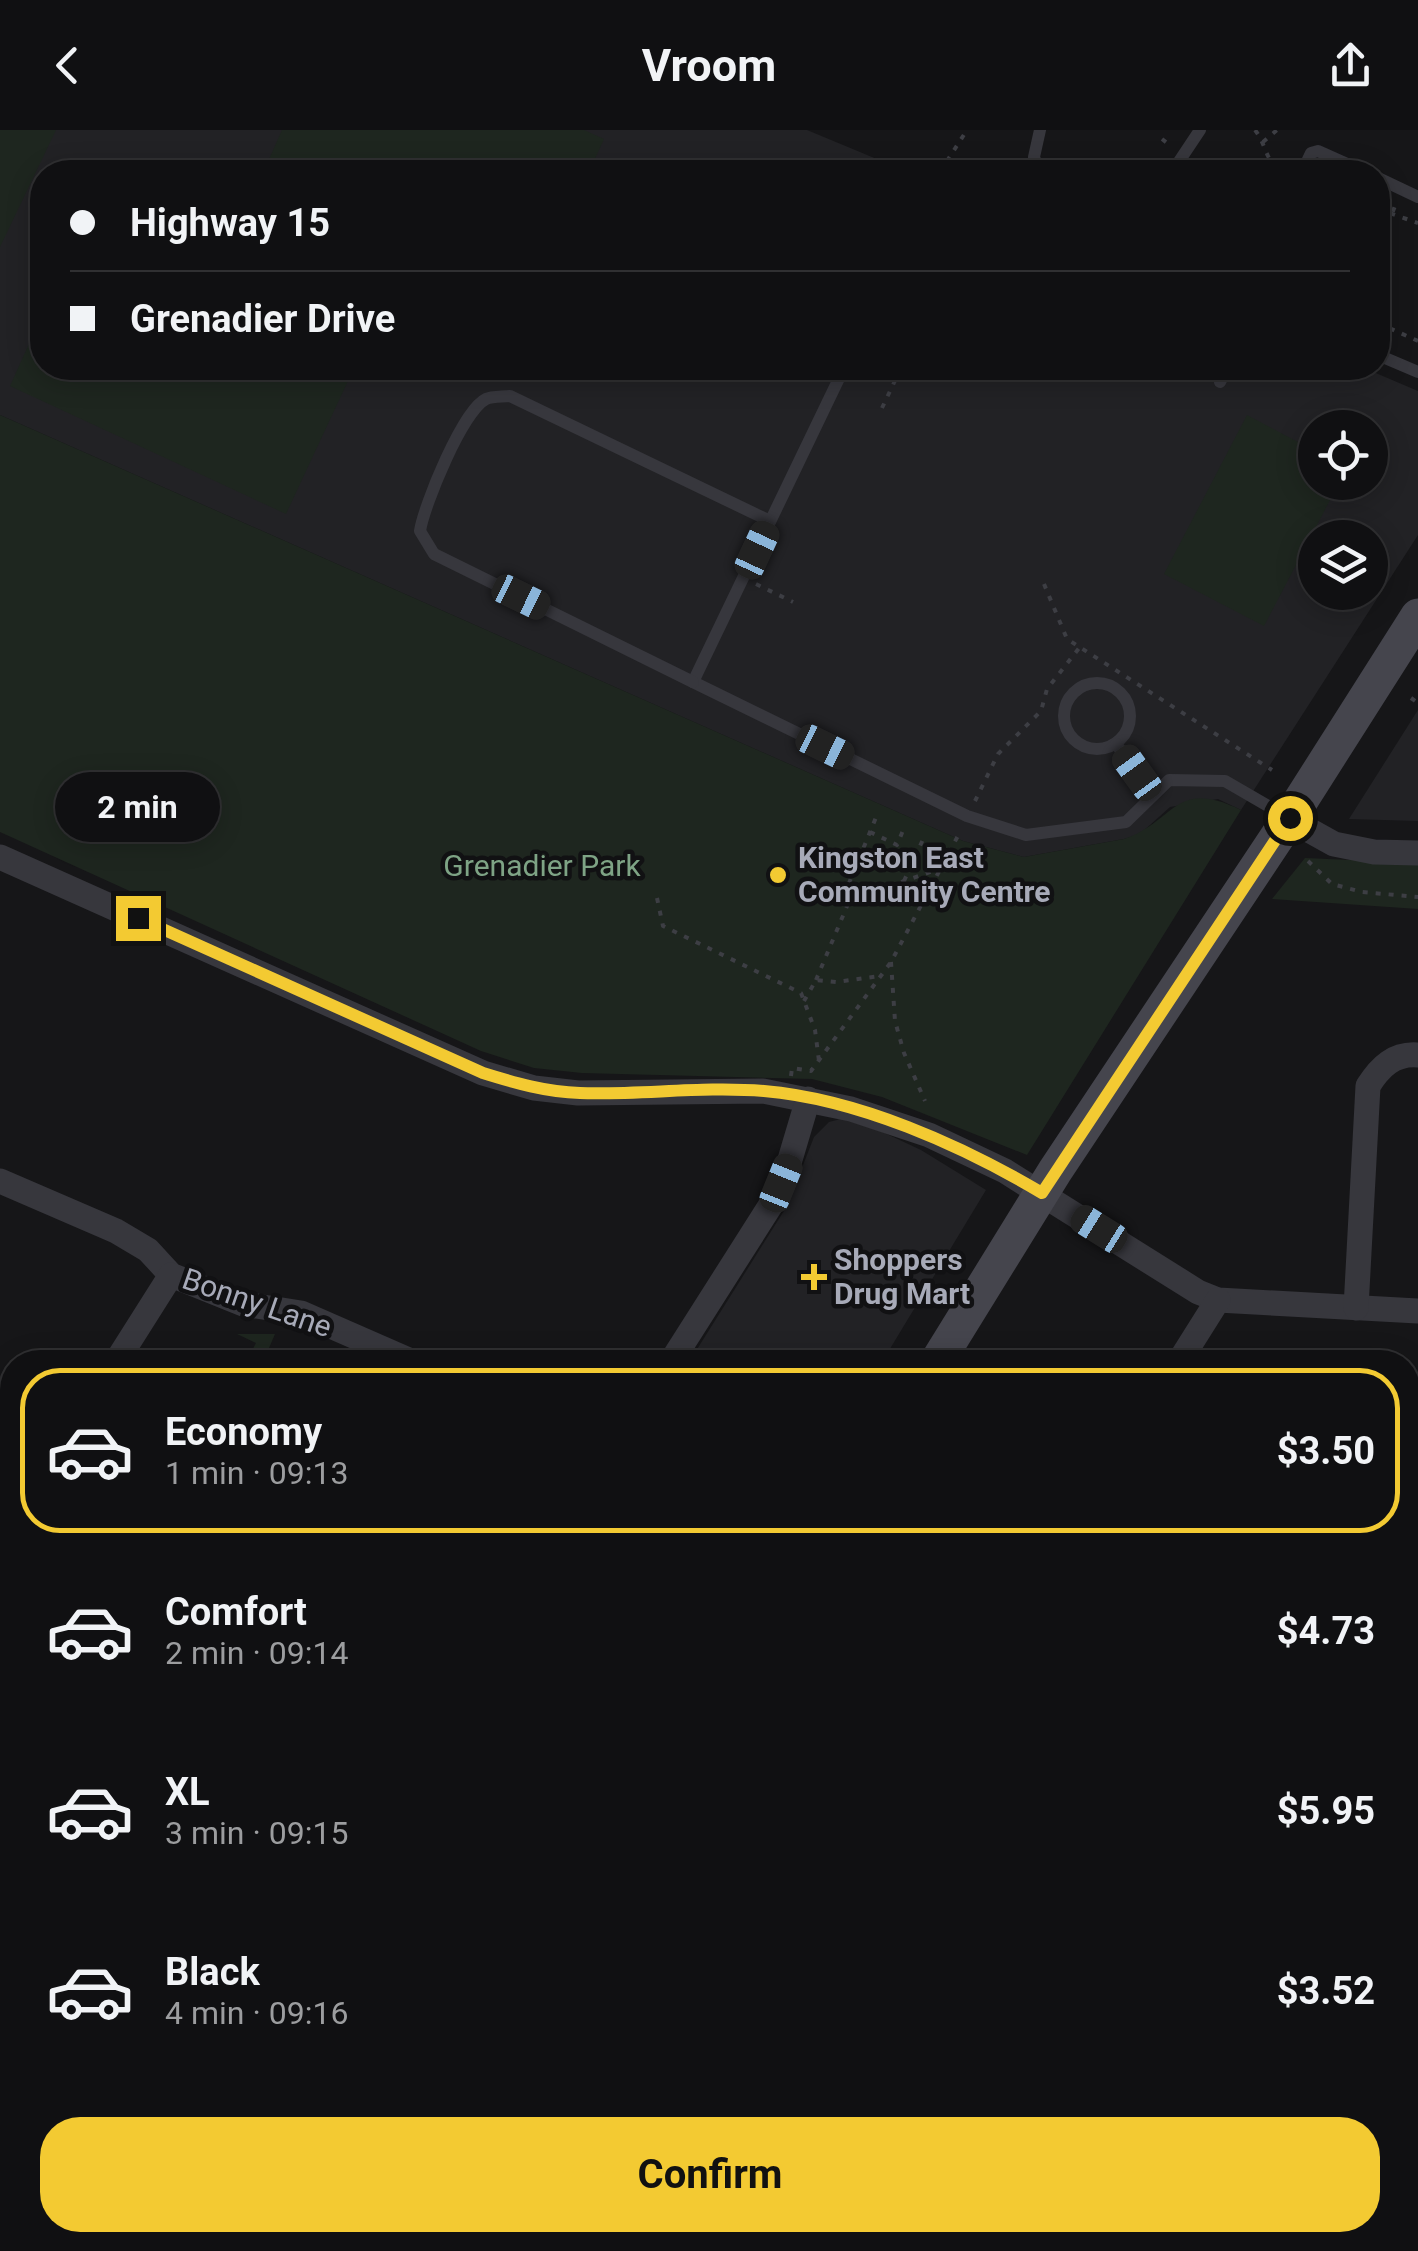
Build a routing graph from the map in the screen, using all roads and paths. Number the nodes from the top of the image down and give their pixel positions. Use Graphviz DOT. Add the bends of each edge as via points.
graph roads {
  1 [pos="967,130"];
  2 [pos="1040,130"];
  3 [pos="1200,130"];
  4 [pos="1255,130"];
  5 [pos="1277,130"];
  6 [pos="1263,142"];
  7 [pos="948,160"];
  8 [pos="1035,160"];
  9 [pos="1180,160"];
  10 [pos="1269,160"];
  11 [pos="1308,160"];
  12 [pos="1338,160"];
  13 [pos="1390,184"];
  14 [pos="1418,197"];
  15 [pos="1395,206"];
  16 [pos="1392,214"];
  17 [pos="1390,219"];
  18 [pos="1418,224"];
  19 [pos="1390,328"];
  20 [pos="1418,341"];
  21 [pos="1390,361"];
  22 [pos="1418,372"];
  23 [pos="838,380"];
  24 [pos="895,380"];
  25 [pos="882,408"];
  26 [pos="770,521"];
  27 [pos="1044,584"];
  28 [pos="1418,616"];
  29 [pos="1080,646"];
  30 [pos="692,682"];
  31 [pos="1410,698"];
  32 [pos="1418,703"];
  33 [pos="1116,744"];
  34 [pos="1272,770"];
  35 [pos="1152,793"];
  36 [pos="877,815"];
  37 [pos="967,816"];
  38 [pos="1290,818"];
  39 [pos="904,828"];
  40 [pos="870,832"];
  41 [pos="925,835"];
  42 [pos="1418,853"];
  43 [pos="0,857"];
  44 [pos="1308,861"];
  45 [pos="942,868"];
  46 [pos="904,881"];
  47 [pos="1418,897"];
  48 [pos="657,898"];
  49 [pos="850,899"];
  50 [pos="891,962"];
  51 [pos="880,976"];
  52 [pos="816,980"];
  53 [pos="804,1001"];
  54 [pos="1418,1055"];
  55 [pos="819,1060"];
  56 [pos="797,1097"];
  57 [pos="925,1101"];
  58 [pos="0,1181"];
  59 [pos="1042,1193"];
  60 [pos="171,1275"];
  61 [pos="1218,1300"];
  62 [pos="1356,1308"];
  63 [pos="1418,1311"];
  64 [pos="124,1350"];
  65 [pos="386,1350"];
  66 [pos="679,1350"];
  67 [pos="944,1350"];
  68 [pos="1187,1350"];
  1 -- 7 [label="path"];
  2 -- 8 [label="lane"];
  3 -- 9 [label="lane"];
  4 -- 6 [label="path"];
  5 -- 6 [label="path"];
  6 -- 10 [label="path"];
  11 -- 12 [label="lane" via="1318,151"];
  13 -- 14 [label="lane"];
  15 -- 16 [label="path"];
  16 -- 17 [label="path"];
  16 -- 18 [label="path"];
  19 -- 20 [label="path"];
  21 -- 22 [label="lane"];
  23 -- 26 [label="lane"];
  24 -- 25 [label="path"];
  26 -- 30 [label="lane"];
  26 -- 30 [label="lane" via="510,396 486,398 470,414 424,508 420,531 434,554"];
  27 -- 29 [label="path" via="1067,639"];
  28 -- 38 [label="main road"];
  29 -- 34 [label="path"];
  29 -- 37 [label="path" via="1047,689 1041,711 998,754"];
  30 -- 37 [label="lane"];
  31 -- 32 [label="path"];
  33 -- 33 [label="lane" via="1130,714 1122,694 1102,683 1080,687 1063,715 1070,736 1097,750"];
  33 -- 35 [label="lane"];
  35 -- 37 [label="lane" via="1126,822 1026,835"];
  35 -- 38 [label="lane" via="1168,780 1225,781"];
  36 -- 40 [label="path"];
  37 -- 45 [label="path"];
  38 -- 42 [label="street" via="1334,844"];
  38 -- 59 [label="main road"];
  39 -- 40 [label="path" via="897,846"];
  40 -- 49 [label="path" via="847,888"];
  41 -- 46 [label="path"];
  43 -- 56 [label="street" via="500,1078 578,1093 764,1091"];
  44 -- 47 [label="path" via="1332,884"];
  45 -- 46 [label="path"];
  45 -- 50 [label="path"];
  46 -- 49 [label="path"];
  48 -- 53 [label="path" via="663,926 792,987"];
  49 -- 52 [label="path"];
  50 -- 51 [label="path"];
  50 -- 57 [label="path" via="894,1021"];
  51 -- 52 [label="path"];
  51 -- 55 [label="path"];
  52 -- 53 [label="path"];
  53 -- 55 [label="path"];
  54 -- 62 [label="street" via="1382,1065 1368,1086"];
  55 -- 56 [label="path" via="811,1072 792,1068"];
  56 -- 59 [label="street" via="929,1135"];
  56 -- 66 [label="street" via="789,1163 772,1202"];
  58 -- 60 [label="street, Bonny Lane" via="116,1232 148,1250"];
  59 -- 61 [label="street"];
  59 -- 67 [label="main road"];
  60 -- 64 [label="street"];
  60 -- 65 [label="street, Bonny Lane" via="242,1304 301,1313"];
  61 -- 62 [label="street"];
  61 -- 68 [label="street"];
  62 -- 63 [label="street"];
}
